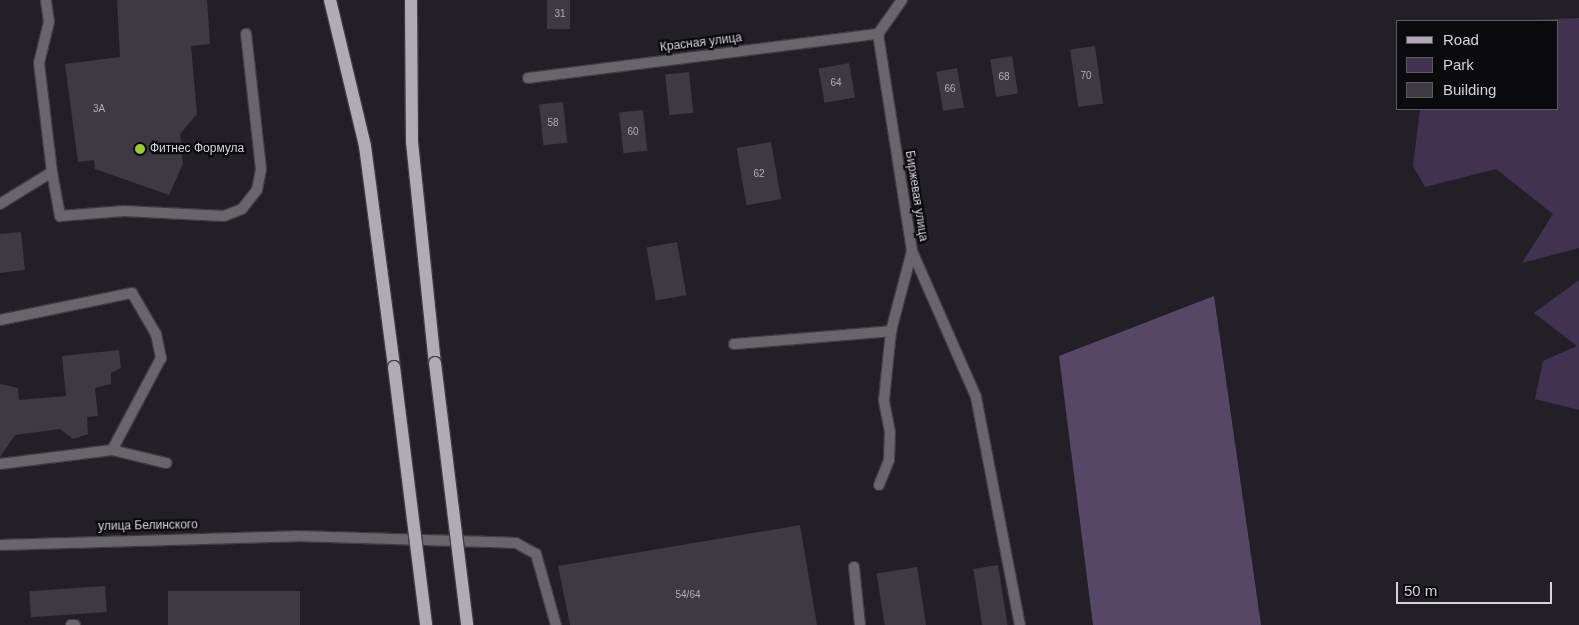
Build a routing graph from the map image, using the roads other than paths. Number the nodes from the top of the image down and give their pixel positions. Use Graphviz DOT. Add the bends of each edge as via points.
graph roads {
  1 [pos="46,0"];
  2 [pos="330,0"];
  3 [pos="411,0"];
  4 [pos="904,0"];
  5 [pos="246,34"];
  6 [pos="878,34"];
  7 [pos="528,78"];
  8 [pos="52,172"];
  9 [pos="0,204"];
  10 [pos="912,251"];
  11 [pos="0,320"];
  12 [pos="891,331"];
  13 [pos="734,344"];
  14 [pos="112,450"];
  15 [pos="166,463"];
  16 [pos="0,464"];
  17 [pos="879,485"];
  18 [pos="0,545"];
  19 [pos="854,568"];
  20 [pos="71,625"];
  21 [pos="75,625"];
  22 [pos="426,625"];
  23 [pos="467,625"];
  24 [pos="556,625"];
  25 [pos="860,625"];
  26 [pos="1020,625"];
  1 -- 8 [label="street" via="49,22 39,63"];
  2 -- 22 [label="main road, bridge" via="365,146"];
  3 -- 23 [label="main road, bridge" via="412,142"];
  4 -- 6 [label="street"];
  5 -- 8 [label="street" via="261,170 257,190 242,209 224,216 124,211 60,216"];
  6 -- 7 [label="street, Красная улица"];
  6 -- 10 [label="street, Биржевая улица"];
  8 -- 9 [label="street"];
  10 -- 12 [label="street, Биржевая улица"];
  10 -- 26 [label="street" via="976,397"];
  11 -- 14 [label="street" via="132,293 156,334 161,358"];
  12 -- 13 [label="street"];
  12 -- 17 [label="street, Биржевая улица" via="884,400 890,432 889,460"];
  14 -- 15 [label="street"];
  14 -- 16 [label="street"];
  18 -- 24 [label="street, улица Белинского" via="296,536 516,543 536,554"];
  19 -- 25 [label="street"];
  20 -- 21 [label="street"];
}
